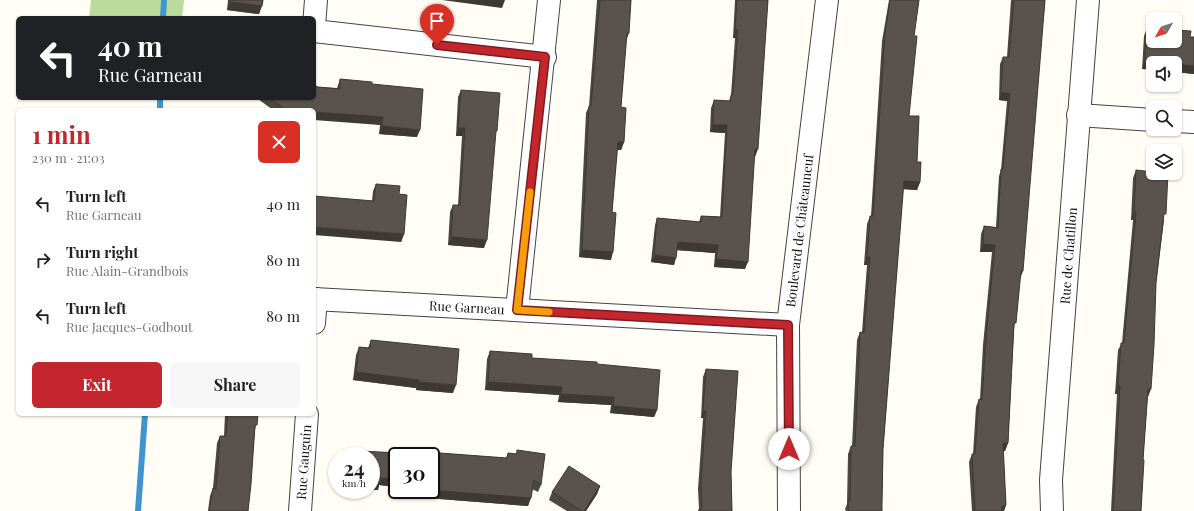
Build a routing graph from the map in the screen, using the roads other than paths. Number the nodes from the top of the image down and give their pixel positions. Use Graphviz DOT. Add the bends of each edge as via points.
graph roads {
  1 [pos="316,0"];
  2 [pos="550,0"];
  3 [pos="827,0"];
  4 [pos="1088,0"];
  5 [pos="315,16"];
  6 [pos="316,31"];
  7 [pos="545,57"];
  8 [pos="1078,115"];
  9 [pos="1146,120"];
  10 [pos="1182,121"];
  11 [pos="1194,122"];
  12 [pos="316,299"];
  13 [pos="517,310"];
  14 [pos="788,325"];
  15 [pos="307,416"];
  16 [pos="300,511"];
  17 [pos="789,511"];
  18 [pos="1052,511"];
  1 -- 5 [label="street"];
  2 -- 7 [label="street"];
  3 -- 14 [label="street, Boulevard de Châteauneuf"];
  4 -- 8 [label="street, Rue de Chatillon"];
  6 -- 7 [label="street"];
  7 -- 13 [label="street"];
  8 -- 9 [label="street"];
  8 -- 18 [label="street, Rue de Chatillon" via="1052,472"];
  10 -- 11 [label="street"];
  12 -- 13 [label="street, Rue Garneau"];
  13 -- 14 [label="street, Rue Garneau"];
  14 -- 17 [label="street, Boulevard de Châteauneuf"];
  15 -- 16 [label="street, Rue Gauguin"];
}
